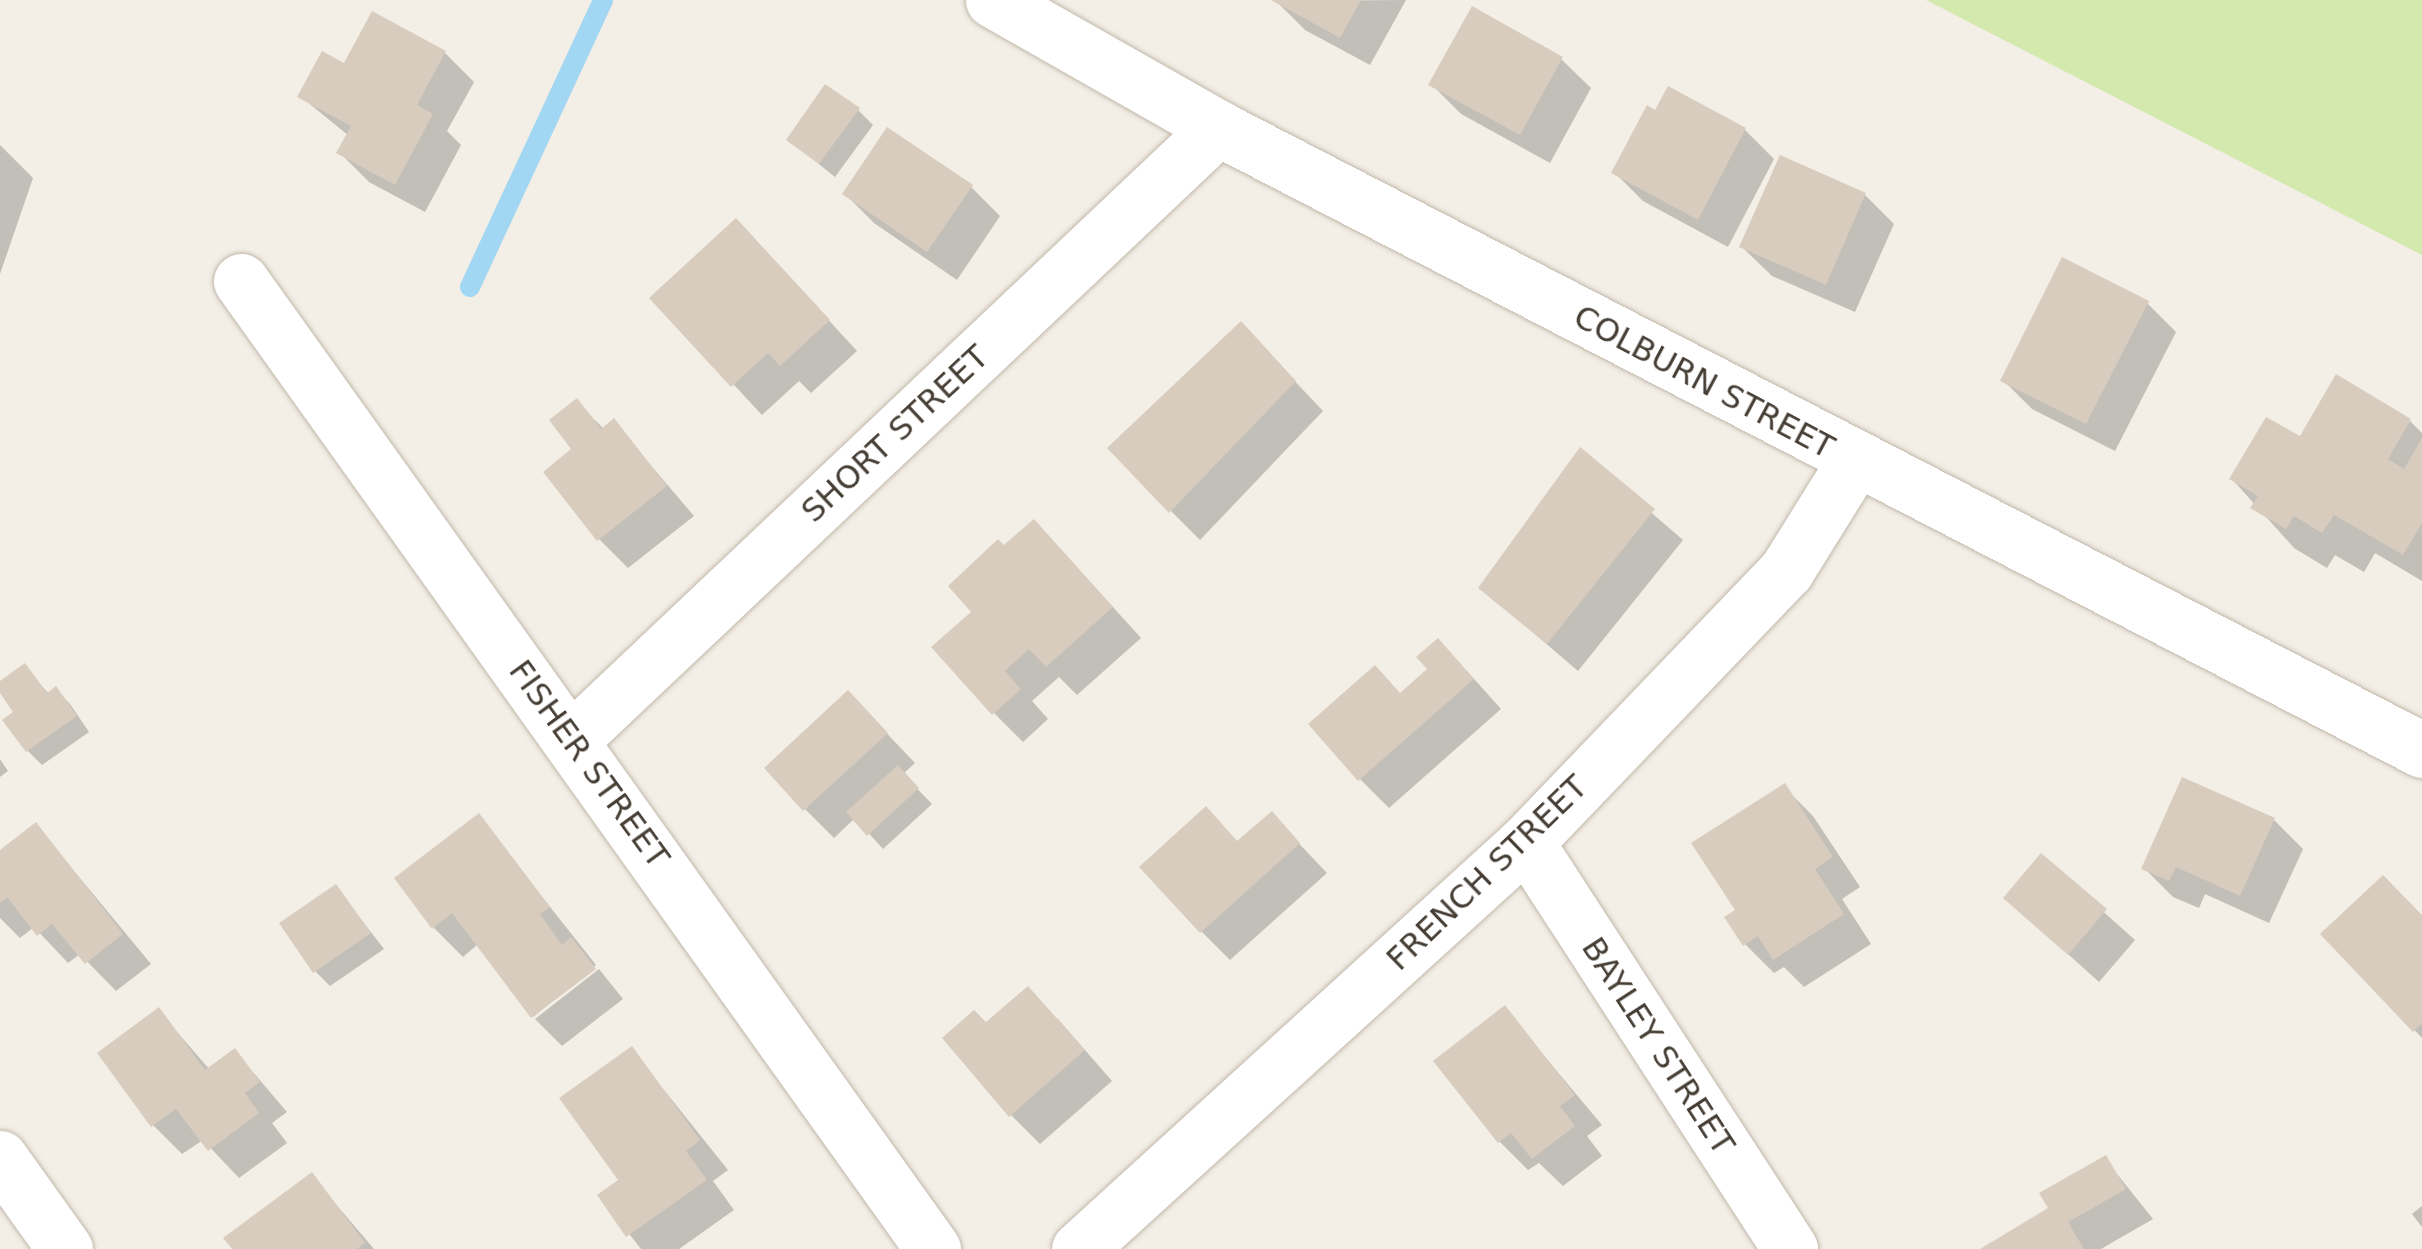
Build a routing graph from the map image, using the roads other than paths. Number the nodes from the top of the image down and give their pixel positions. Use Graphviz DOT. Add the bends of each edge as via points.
graph roads {
  1 [pos="993,0"];
  2 [pos="1218,128"];
  3 [pos="241,281"];
  4 [pos="1855,460"];
  5 [pos="572,740"];
  6 [pos="2422,750"];
  7 [pos="1526,842"];
  8 [pos="0,1158"];
  9 [pos="65,1249"];
  10 [pos="933,1249"];
  11 [pos="1078,1249"];
  12 [pos="1790,1249"];
  1 -- 2 [label="street, COLBURN STREET"];
  2 -- 4 [label="street, COLBURN STREET"];
  2 -- 5 [label="street, SHORT STREET"];
  3 -- 5 [label="street, FISHER STREET"];
  4 -- 6 [label="street, COLBURN STREET"];
  4 -- 7 [label="street, FRENCH STREET" via="1786,571"];
  5 -- 10 [label="street, FISHER STREET"];
  7 -- 11 [label="street, FRENCH STREET"];
  7 -- 12 [label="street, BAYLEY STREET"];
  8 -- 9 [label="street"];
}
